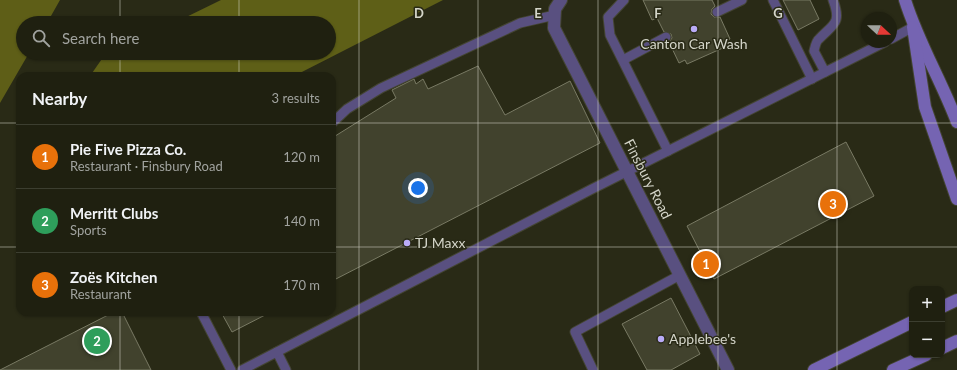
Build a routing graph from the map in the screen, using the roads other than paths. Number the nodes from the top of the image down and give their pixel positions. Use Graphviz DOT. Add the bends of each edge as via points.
graph roads {
  1 [pos="561,0"];
  2 [pos="624,0"];
  3 [pos="742,0"];
  4 [pos="773,0"];
  5 [pos="833,0"];
  6 [pos="905,0"];
  7 [pos="717,12"];
  8 [pos="555,15"];
  9 [pos="913,27"];
  10 [pos="897,36"];
  11 [pos="666,38"];
  12 [pos="872,48"];
  13 [pos="623,60"];
  14 [pos="825,72"];
  15 [pos="812,79"];
  16 [pos="336,119"];
  17 [pos="957,122"];
  18 [pos="668,151"];
  19 [pos="627,171"];
  20 [pos="957,199"];
  21 [pos="680,276"];
  22 [pos="957,300"];
  23 [pos="945,306"];
  24 [pos="204,316"];
  25 [pos="909,323"];
  26 [pos="957,341"];
  27 [pos="945,347"];
  28 [pos="277,352"];
  29 [pos="919,358"];
  30 [pos="231,370"];
  31 [pos="242,370"];
  32 [pos="286,370"];
  33 [pos="593,370"];
  34 [pos="728,370"];
  35 [pos="814,370"];
  36 [pos="893,370"];
  1 -- 8 [label="street, Finsbury Road" via="555,9"];
  2 -- 13 [label="lane" via="608,17 610,34"];
  3 -- 7 [label="lane"];
  4 -- 15 [label="lane"];
  5 -- 14 [label="lane" via="836,22 829,32 817,39 814,51"];
  6 -- 9 [label="street"];
  8 -- 16 [label="lane" via="520,23 381,88 347,109"];
  8 -- 19 [label="street, Finsbury Road" via="554,28"];
  9 -- 10 [label="lane"];
  9 -- 17 [label="street"];
  9 -- 20 [label="street" via="925,107"];
  11 -- 13 [label="lane"];
  12 -- 14 [label="lane"];
  13 -- 18 [label="lane"];
  14 -- 15 [label="lane"];
  15 -- 18 [label="lane"];
  18 -- 19 [label="lane"];
  19 -- 21 [label="street, Finsbury Road"];
  19 -- 28 [label="lane"];
  21 -- 33 [label="lane" via="575,332"];
  21 -- 34 [label="street, Finsbury Road"];
  22 -- 23 [label="street"];
  24 -- 30 [label="lane"];
  25 -- 35 [label="street"];
  26 -- 27 [label="street"];
  28 -- 31 [label="lane"];
  28 -- 32 [label="lane"];
  29 -- 36 [label="street"];
}
